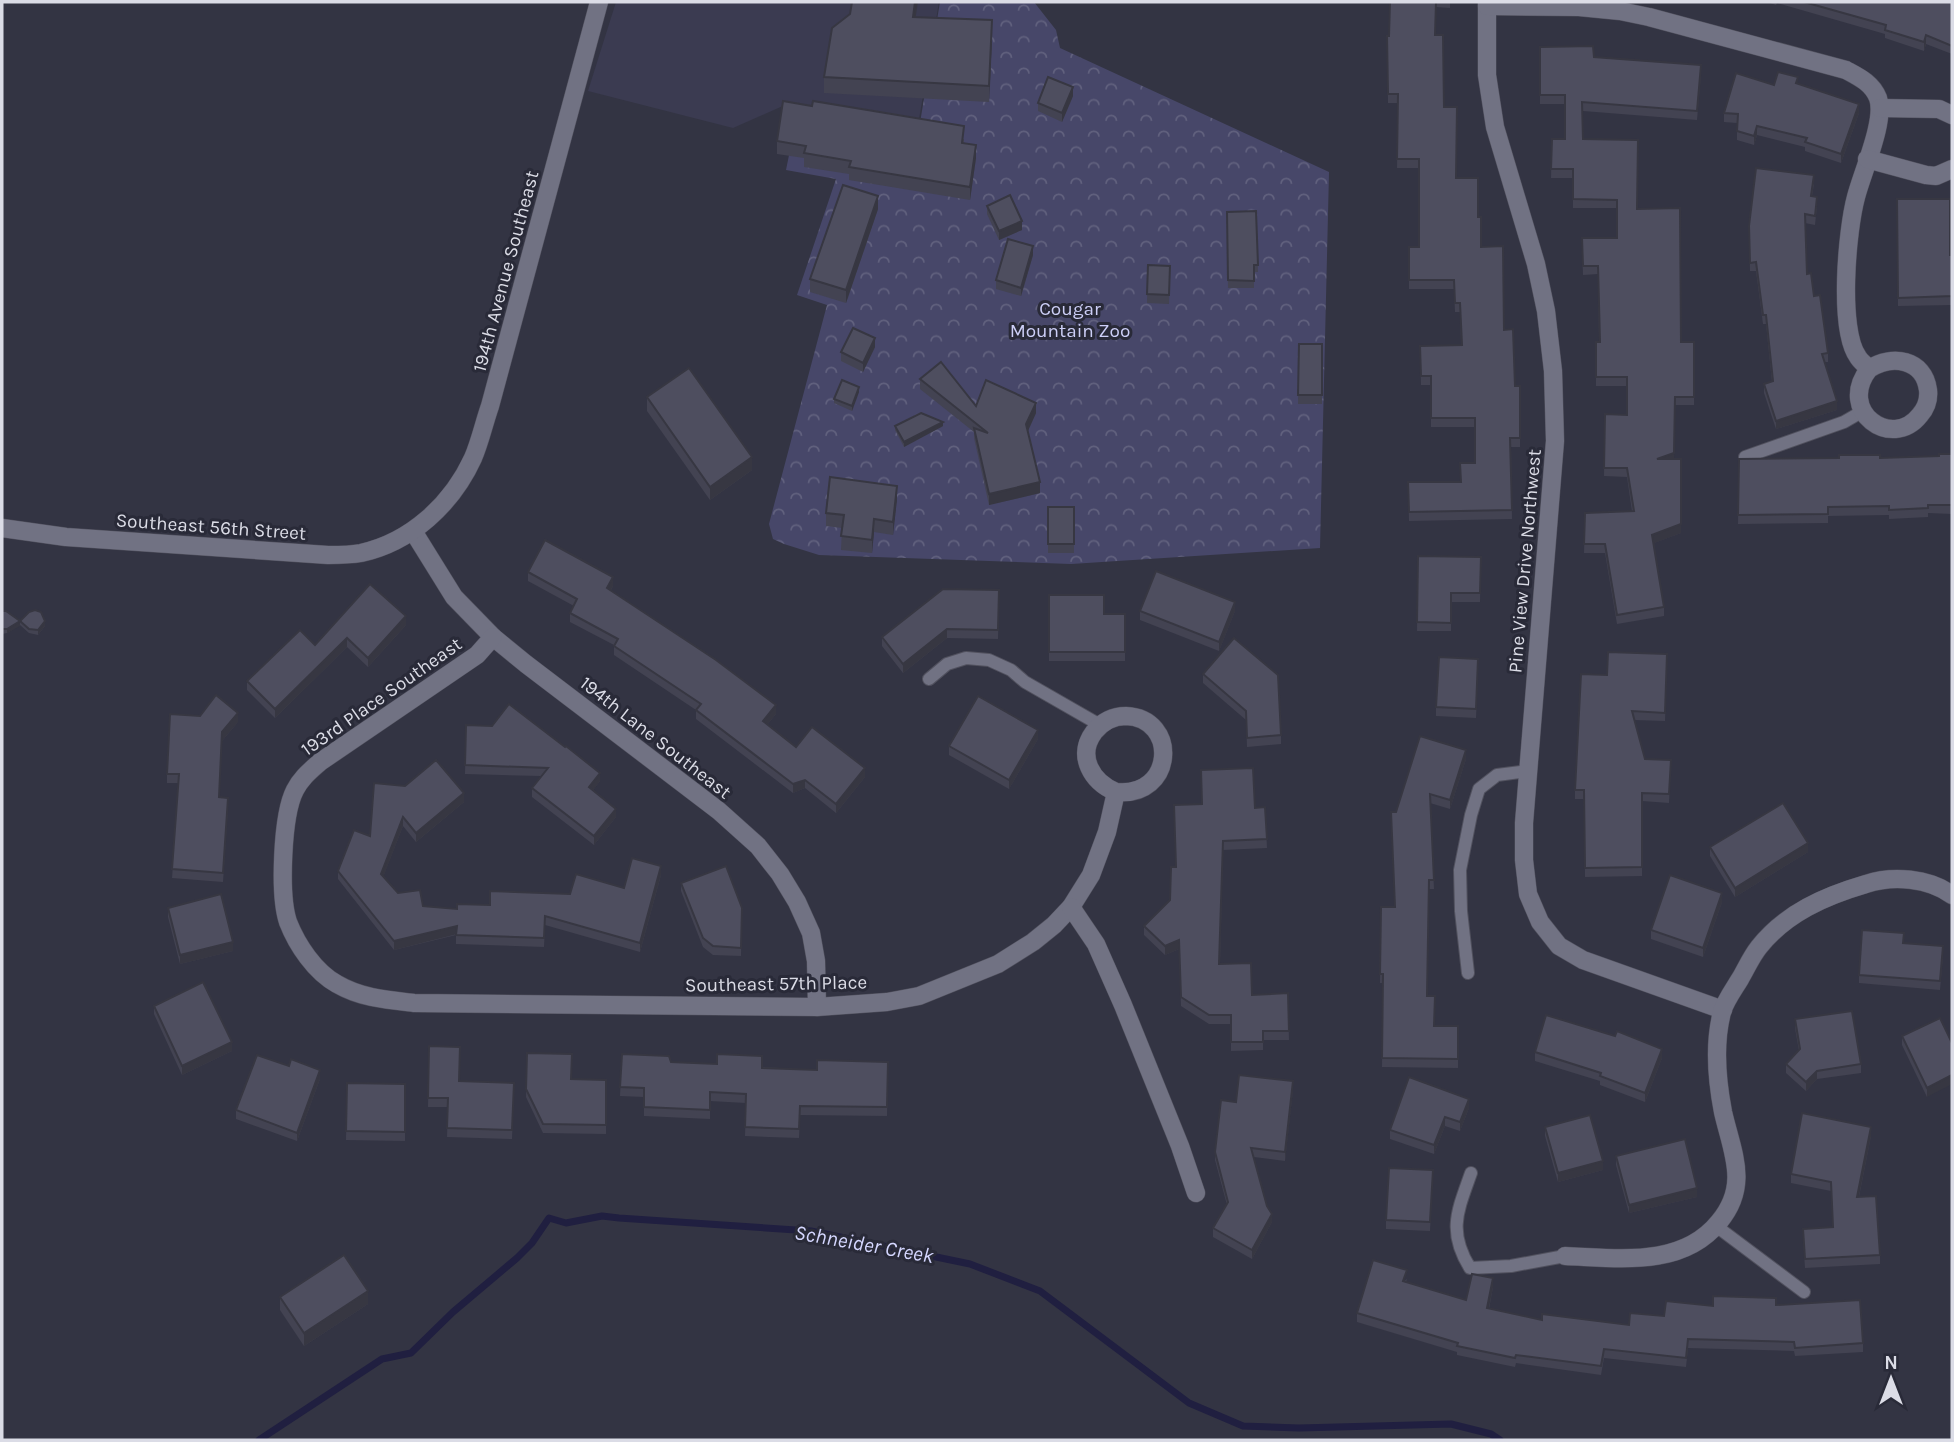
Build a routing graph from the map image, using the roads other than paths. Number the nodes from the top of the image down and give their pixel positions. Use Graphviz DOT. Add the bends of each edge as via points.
graph roads {
  1 [pos="599,2"];
  2 [pos="1487,4"];
  3 [pos="1880,108"];
  4 [pos="1952,116"];
  5 [pos="1867,159"];
  6 [pos="1952,169"];
  7 [pos="1869,369"];
  8 [pos="1863,411"];
  9 [pos="1745,457"];
  10 [pos="2,528"];
  11 [pos="413,531"];
  12 [pos="493,636"];
  13 [pos="929,679"];
  14 [pos="1100,725"];
  15 [pos="1528,771"];
  16 [pos="1116,792"];
  17 [pos="1952,895"];
  18 [pos="1071,907"];
  19 [pos="1468,973"];
  20 [pos="334,983"];
  21 [pos="817,1007"];
  22 [pos="1723,1010"];
  23 [pos="1471,1173"];
  24 [pos="1196,1193"];
  25 [pos="1716,1226"];
  26 [pos="1565,1256"];
  27 [pos="1804,1293"];
  1 -- 11 [label="street, 194th Avenue Southeast" via="473,457 440,509"];
  2 -- 3 [label="street" via="1579,7 1650,17 1846,70 1870,85"];
  2 -- 15 [label="street, Pine View Drive Northwest" via="1488,75 1495,127 1536,264 1553,371 1555,441"];
  3 -- 4 [label="street" via="1939,109"];
  3 -- 5 [label="street"];
  5 -- 6 [label="street" via="1926,175"];
  5 -- 7 [label="street" via="1850,229 1846,293 1853,346"];
  7 -- 8 [label="street" via="1859,387"];
  7 -- 8 [label="street" via="1889,360 1910,363 1925,379 1927,401 1917,419 1897,429 1876,425"];
  8 -- 9 [label="lane"];
  10 -- 11 [label="street, Southeast 56th Street" via="66,537 328,555 361,553"];
  11 -- 12 [label="street, 194th Lane Southeast" via="454,597"];
  12 -- 20 [label="street, 193rd Place Southeast" via="477,654 320,762 291,799 283,860 288,920 299,945"];
  12 -- 21 [label="street, 194th Lane Southeast" via="758,846 780,874 811,933"];
  13 -- 14 [label="lane" via="947,664 966,658 989,660"];
  14 -- 16 [label="street" via="1087,745 1089,769"];
  14 -- 16 [label="street" via="1122,716 1134,717 1154,729 1164,751 1158,775 1150,784 1128,793"];
  15 -- 19 [label="lane" via="1497,775 1479,789 1460,870"];
  15 -- 22 [label="street, Pine View Drive Northwest" via="1524,860 1528,894 1540,922 1559,946 1583,960"];
  16 -- 18 [label="street, Southeast 57th Place" via="1091,875"];
  17 -- 22 [label="street" via="1931,883 1909,879 1874,881 1831,895 1774,930 1757,949"];
  18 -- 21 [label="street, Southeast 57th Place" via="1033,942 961,980 887,1002"];
  18 -- 24 [label="street" via="1096,944 1118,992"];
  20 -- 21 [label="street, Southeast 57th Place" via="357,994 414,1003"];
  22 -- 25 [label="street" via="1718,1081 1738,1180 1732,1203"];
  23 -- 26 [label="lane" via="1457,1214 1459,1250 1470,1268"];
  25 -- 26 [label="street" via="1698,1241 1656,1257"];
  25 -- 27 [label="lane"];
}
